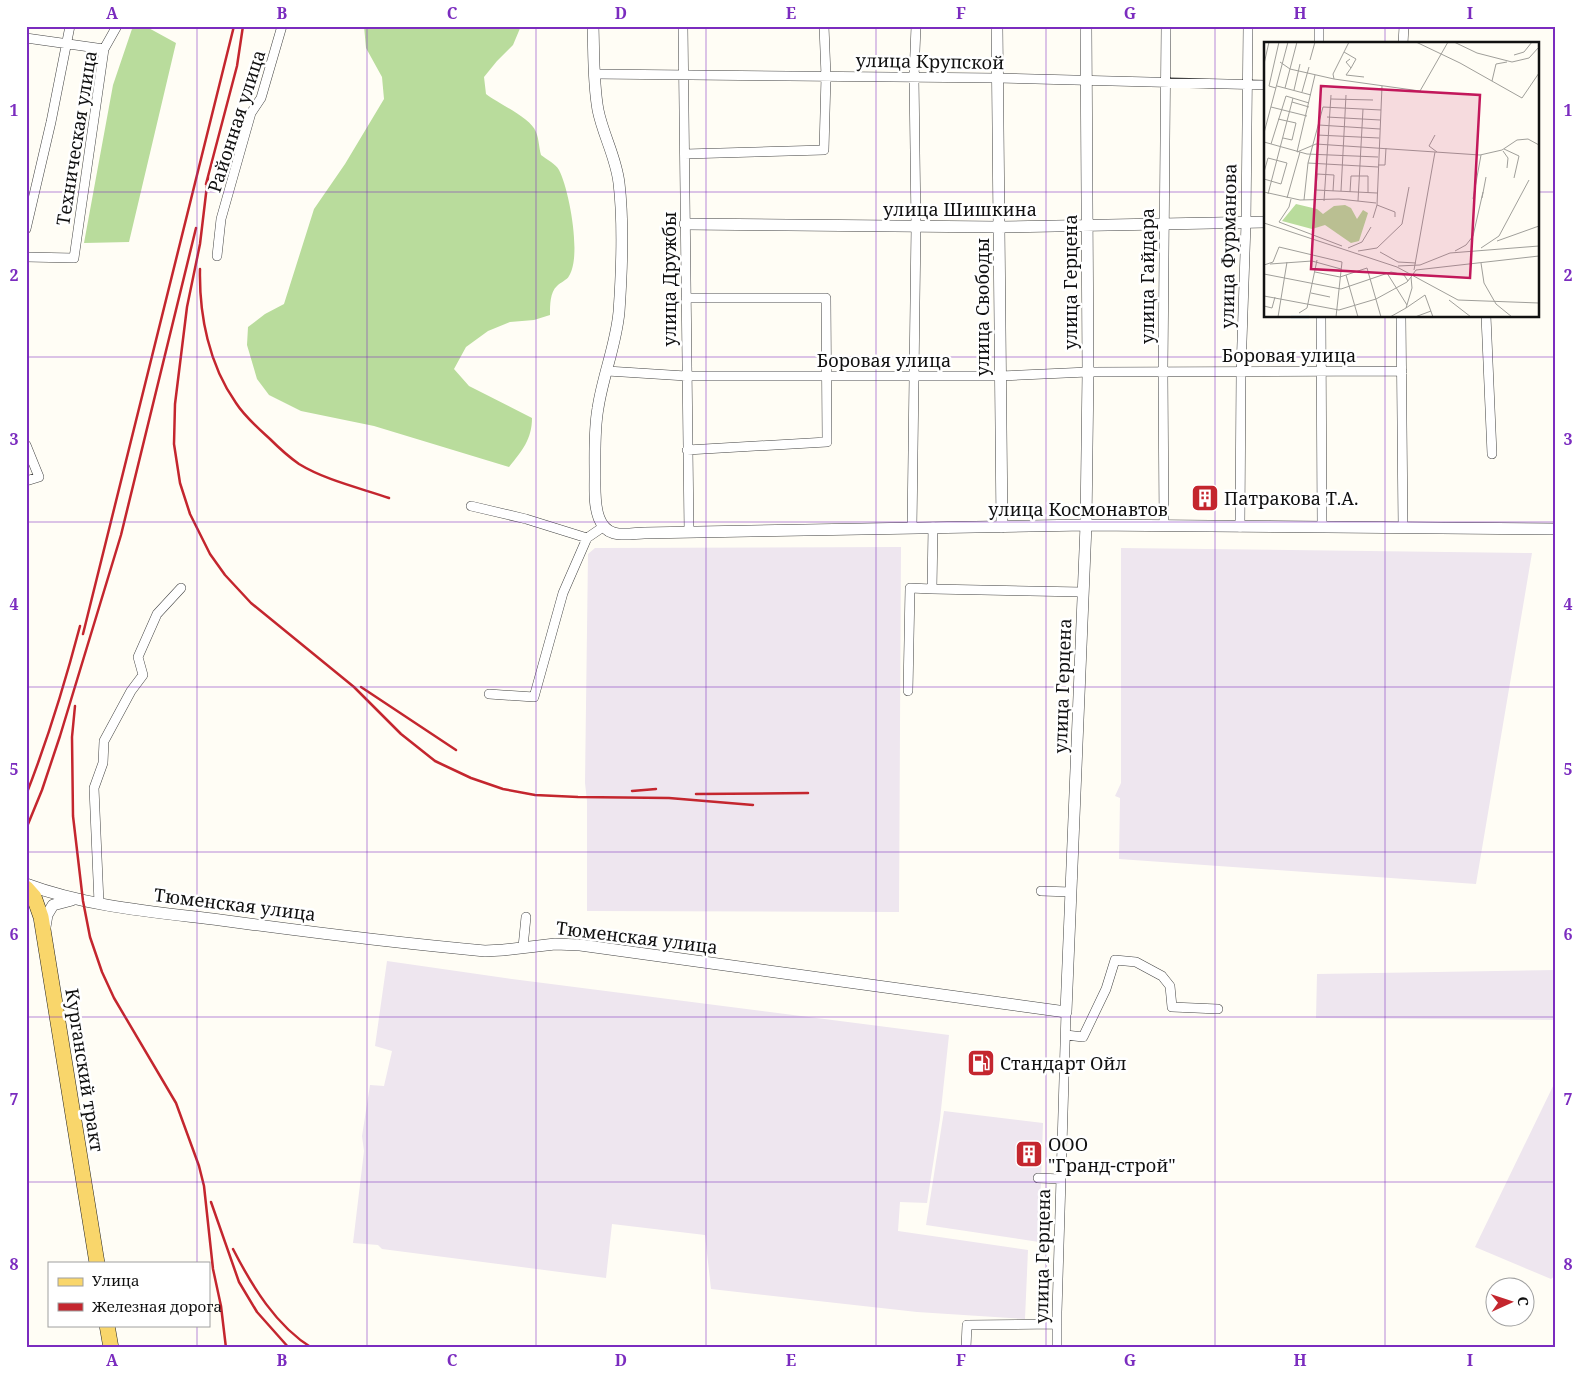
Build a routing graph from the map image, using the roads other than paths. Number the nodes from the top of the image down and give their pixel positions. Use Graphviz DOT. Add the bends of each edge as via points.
graph roads {
  1 [pos="70,26"];
  2 [pos="118,26"];
  3 [pos="282,26"];
  4 [pos="593,26"];
  5 [pos="683,26"];
  6 [pos="824,26"];
  7 [pos="916,26"];
  8 [pos="998,26"];
  9 [pos="1086,26"];
  10 [pos="1166,26"];
  11 [pos="1248,26"];
  12 [pos="1319,26"];
  13 [pos="1404,26"];
  14 [pos="26,38"];
  15 [pos="1319,42"];
  16 [pos="1403,42"];
  17 [pos="67,44"];
  18 [pos="104,49"];
  19 [pos="594,74"];
  20 [pos="684,75"];
  21 [pos="826,76"];
  22 [pos="914,77"];
  23 [pos="998,78"];
  24 [pos="1086,80"];
  25 [pos="1166,82"];
  26 [pos="1246,84"];
  27 [pos="1264,84"];
  28 [pos="685,154"];
  29 [pos="1264,222"];
  30 [pos="1246,223"];
  31 [pos="685,224"];
  32 [pos="1164,224"];
  33 [pos="1087,225"];
  34 [pos="916,226"];
  35 [pos="999,228"];
  36 [pos="26,229"];
  37 [pos="218,256"];
  38 [pos="26,257"];
  39 [pos="686,298"];
  40 [pos="1321,318"];
  41 [pos="1401,318"];
  42 [pos="1486,318"];
  43 [pos="1163,371"];
  44 [pos="1240,371"];
  45 [pos="1321,371"];
  46 [pos="1402,371"];
  47 [pos="607,372"];
  48 [pos="1088,372"];
  49 [pos="686,376"];
  50 [pos="827,376"];
  51 [pos="915,376"];
  52 [pos="1000,376"];
  53 [pos="26,445"];
  54 [pos="687,450"];
  55 [pos="1492,454"];
  56 [pos="26,481"];
  57 [pos="471,506"];
  58 [pos="1086,525"];
  59 [pos="1164,526"];
  60 [pos="1002,527"];
  61 [pos="1240,527"];
  62 [pos="1322,527"];
  63 [pos="603,528"];
  64 [pos="912,528"];
  65 [pos="933,528"];
  66 [pos="1403,528"];
  67 [pos="1556,529"];
  68 [pos="689,532"];
  69 [pos="587,538"];
  70 [pos="182,588"];
  71 [pos="932,589"];
  72 [pos="1083,592"];
  73 [pos="908,691"];
  74 [pos="489,694"];
  75 [pos="26,886"];
  76 [pos="1040,890"];
  77 [pos="1071,892"];
  78 [pos="78,900"];
  79 [pos="99,904"];
  80 [pos="526,917"];
  81 [pos="45,939"];
  82 [pos="523,947"];
  83 [pos="1218,1009"];
  84 [pos="1066,1012"];
  85 [pos="1066,1035"];
  86 [pos="1038,1178"];
  87 [pos="1061,1179"];
  88 [pos="97,1262"];
  89 [pos="1057,1324"];
  90 [pos="107,1326"];
  91 [pos="111,1348"];
  92 [pos="966,1348"];
  93 [pos="1058,1348"];
  1 -- 17 [label="street"];
  2 -- 18 [label="street, Техническая улица"];
  3 -- 37 [label="street, Районная улица" via="261,98 251,113 222,219"];
  4 -- 19 [label="street"];
  5 -- 20 [label="street, улица Дружбы"];
  6 -- 21 [label="street"];
  7 -- 22 [label="street"];
  8 -- 23 [label="street, улица Свободы"];
  9 -- 24 [label="street, улица Герцена"];
  10 -- 25 [label="street, улица Гайдара"];
  11 -- 26 [label="street, улица Фурманова"];
  12 -- 15 [label="street"];
  13 -- 16 [label="street"];
  14 -- 17 [label="street"];
  17 -- 18 [label="street"];
  17 -- 36 [label="street"];
  18 -- 38 [label="street, Техническая улица" via="74,258"];
  19 -- 20 [label="street, улица Крупской"];
  19 -- 47 [label="street" via="598,110 619,180 621,206 616,339"];
  20 -- 21 [label="street, улица Крупской"];
  20 -- 28 [label="street, улица Дружбы"];
  21 -- 22 [label="street, улица Крупской"];
  21 -- 28 [label="street" via="824,150"];
  22 -- 23 [label="street, улица Крупской"];
  22 -- 34 [label="street"];
  23 -- 24 [label="street, улица Крупской"];
  23 -- 35 [label="street, улица Свободы"];
  24 -- 25 [label="street, улица Крупской"];
  24 -- 33 [label="street, улица Герцена"];
  25 -- 26 [label="street, улица Крупской"];
  25 -- 32 [label="street, улица Гайдара"];
  26 -- 27 [label="street, улица Крупской"];
  26 -- 30 [label="street, улица Фурманова"];
  28 -- 31 [label="street, улица Дружбы"];
  29 -- 30 [label="street, улица Шишкина"];
  30 -- 32 [label="street, улица Шишкина"];
  30 -- 44 [label="street, улица Фурманова"];
  31 -- 34 [label="street, улица Шишкина"];
  31 -- 39 [label="street, улица Дружбы"];
  32 -- 33 [label="street, улица Шишкина"];
  32 -- 43 [label="street, улица Гайдара"];
  33 -- 35 [label="street, улица Шишкина"];
  33 -- 48 [label="street, улица Герцена"];
  34 -- 35 [label="street, улица Шишкина"];
  34 -- 51 [label="street"];
  35 -- 52 [label="street, улица Свободы"];
  39 -- 49 [label="street, улица Дружбы"];
  39 -- 50 [label="street" via="826,298"];
  40 -- 45 [label="street"];
  41 -- 46 [label="street"];
  42 -- 55 [label="street"];
  43 -- 44 [label="street, Боровая улица"];
  43 -- 48 [label="street, Боровая улица"];
  43 -- 59 [label="street, улица Гайдара"];
  44 -- 45 [label="street, Боровая улица"];
  44 -- 61 [label="street, улица Фурманова"];
  45 -- 46 [label="street, Боровая улица"];
  45 -- 62 [label="street"];
  46 -- 66 [label="street"];
  47 -- 49 [label="street, Боровая улица"];
  47 -- 63 [label="street" via="596,428 595,502"];
  48 -- 52 [label="street, Боровая улица"];
  48 -- 58 [label="street, улица Герцена"];
  49 -- 50 [label="street, Боровая улица"];
  49 -- 54 [label="street, улица Дружбы"];
  50 -- 51 [label="street, Боровая улица"];
  50 -- 54 [label="street" via="827,442"];
  51 -- 52 [label="street, Боровая улица"];
  51 -- 64 [label="street"];
  52 -- 60 [label="street, улица Свободы"];
  53 -- 56 [label="street" via="39,478"];
  54 -- 68 [label="street, улица Дружбы"];
  57 -- 69 [label="street"];
  58 -- 59 [label="street, улица Космонавтов"];
  58 -- 60 [label="street, улица Космонавтов"];
  58 -- 72 [label="street, улица Герцена"];
  59 -- 61 [label="street, улица Космонавтов"];
  60 -- 65 [label="street, улица Космонавтов"];
  61 -- 62 [label="street, улица Космонавтов"];
  62 -- 66 [label="street, улица Космонавтов"];
  63 -- 68 [label="street, улица Космонавтов" via="614,534"];
  63 -- 69 [label="street"];
  64 -- 65 [label="street, улица Космонавтов"];
  64 -- 68 [label="street, улица Космонавтов"];
  65 -- 71 [label="street"];
  66 -- 67 [label="street, улица Космонавтов"];
  69 -- 74 [label="street" via="563,593 534,697"];
  70 -- 79 [label="street" via="157,614 138,657 143,675 104,741 103,763 94,788"];
  71 -- 72 [label="street"];
  71 -- 73 [label="street" via="910,588"];
  72 -- 77 [label="street, улица Герцена"];
  75 -- 78 [label="street, Тюменская улица"];
  75 -- 81 [label="main road, Курганский тракт" via="38,904"];
  76 -- 77 [label="street"];
  77 -- 84 [label="street, улица Герцена"];
  78 -- 79 [label="street, Тюменская улица"];
  78 -- 81 [label="street" via="53,905 47,915"];
  79 -- 82 [label="street, Тюменская улица" via="435,946 485,951"];
  80 -- 82 [label="street"];
  81 -- 88 [label="main road, Курганский тракт"];
  82 -- 84 [label="street, Тюменская улица" via="554,944 588,946"];
  83 -- 85 [label="street" via="1172,1007 1170,986 1162,976 1136,962 1115,960 1106,989 1083,1036"];
  84 -- 85 [label="street, улица Герцена"];
  85 -- 87 [label="street, улица Герцена"];
  86 -- 87 [label="street"];
  87 -- 89 [label="street, улица Герцена"];
  89 -- 92 [label="street" via="967,1325"];
  89 -- 93 [label="street, улица Герцена"];
  90 -- 91 [label="main road"];
}
